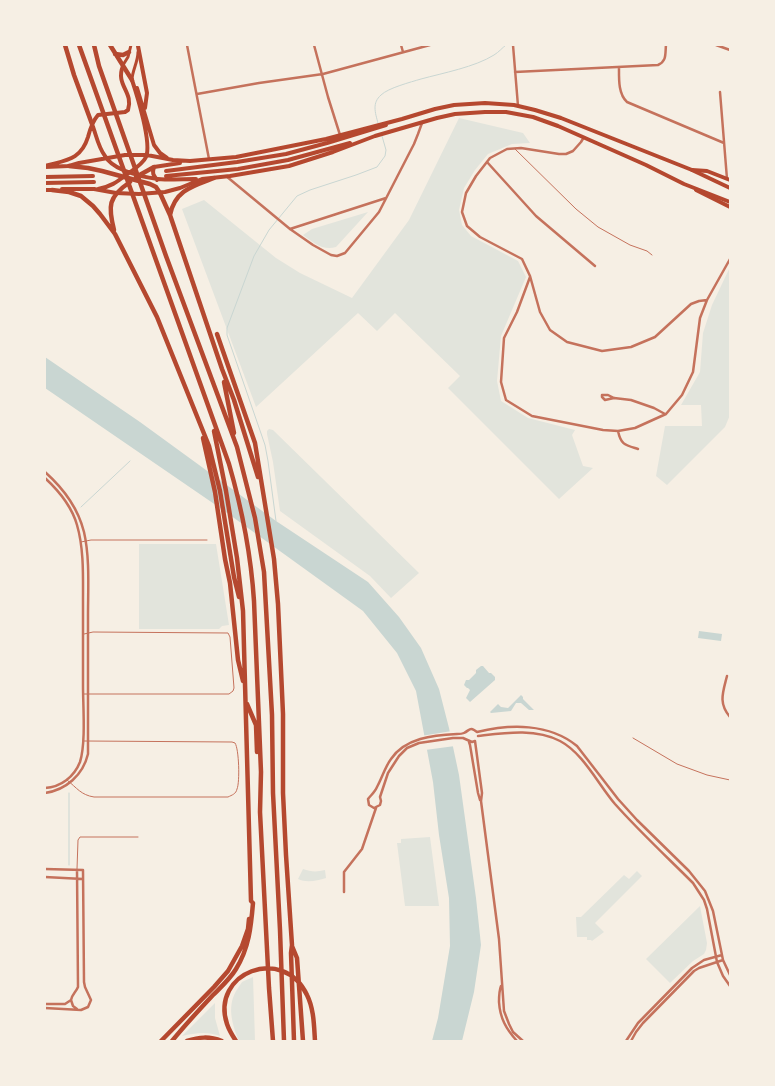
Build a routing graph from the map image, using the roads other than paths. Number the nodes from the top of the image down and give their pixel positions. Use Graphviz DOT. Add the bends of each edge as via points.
graph roads {
  1 [pos="65,45"];
  2 [pos="78,45"];
  3 [pos="94,45"];
  4 [pos="110,45"];
  5 [pos="131,45"];
  6 [pos="138,45"];
  7 [pos="187,45"];
  8 [pos="314,45"];
  9 [pos="401,45"];
  10 [pos="430,45"];
  11 [pos="513,45"];
  12 [pos="666,45"];
  13 [pos="716,45"];
  14 [pos="730,50"];
  15 [pos="129,52"];
  16 [pos="403,52"];
  17 [pos="114,53"];
  18 [pos="123,66"];
  19 [pos="619,67"];
  20 [pos="515,72"];
  21 [pos="323,74"];
  22 [pos="132,80"];
  23 [pos="720,92"];
  24 [pos="197,94"];
  25 [pos="518,106"];
  26 [pos="145,111"];
  27 [pos="422,122"];
  28 [pos="92,124"];
  29 [pos="379,126"];
  30 [pos="379,135"];
  31 [pos="341,136"];
  32 [pos="584,137"];
  33 [pos="724,143"];
  34 [pos="515,148"];
  35 [pos="147,155"];
  36 [pos="106,158"];
  37 [pos="209,159"];
  38 [pos="173,160"];
  39 [pos="190,161"];
  40 [pos="487,162"];
  41 [pos="45,166"];
  42 [pos="69,166"];
  43 [pos="154,167"];
  44 [pos="692,170"];
  45 [pos="130,172"];
  46 [pos="93,176"];
  47 [pos="124,176"];
  48 [pos="226,176"];
  49 [pos="45,177"];
  50 [pos="136,178"];
  51 [pos="214,178"];
  52 [pos="202,179"];
  53 [pos="728,179"];
  54 [pos="157,180"];
  55 [pos="94,182"];
  56 [pos="45,183"];
  57 [pos="684,184"];
  58 [pos="730,188"];
  59 [pos="94,189"];
  60 [pos="45,190"];
  61 [pos="52,190"];
  62 [pos="116,193"];
  63 [pos="160,193"];
  64 [pos="386,198"];
  65 [pos="730,202"];
  66 [pos="730,207"];
  67 [pos="170,215"];
  68 [pos="290,229"];
  69 [pos="115,234"];
  70 [pos="652,255"];
  71 [pos="730,259"];
  72 [pos="595,266"];
  73 [pos="530,276"];
  74 [pos="707,300"];
  75 [pos="217,334"];
  76 [pos="222,369"];
  77 [pos="614,398"];
  78 [pos="210,412"];
  79 [pos="666,414"];
  80 [pos="618,431"];
  81 [pos="237,447"];
  82 [pos="638,448"];
  83 [pos="45,472"];
  84 [pos="45,478"];
  85 [pos="263,493"];
  86 [pos="206,540"];
  87 [pos="86,541"];
  88 [pos="81,542"];
  89 [pos="228,559"];
  90 [pos="243,610"];
  91 [pos="88,632"];
  92 [pos="83,634"];
  93 [pos="726,676"];
  94 [pos="83,694"];
  95 [pos="88,694"];
  96 [pos="730,717"];
  97 [pos="477,734"];
  98 [pos="465,737"];
  99 [pos="633,738"];
  100 [pos="83,741"];
  101 [pos="88,741"];
  102 [pos="475,741"];
  103 [pos="261,772"];
  104 [pos="66,780"];
  105 [pos="730,780"];
  106 [pos="70,783"];
  107 [pos="45,788"];
  108 [pos="45,793"];
  109 [pos="372,795"];
  110 [pos="380,797"];
  111 [pos="481,801"];
  112 [pos="376,808"];
  113 [pos="138,838"];
  114 [pos="45,870"];
  115 [pos="77,870"];
  116 [pos="45,878"];
  117 [pos="78,878"];
  118 [pos="84,878"];
  119 [pos="344,892"];
  120 [pos="251,901"];
  121 [pos="292,945"];
  122 [pos="722,955"];
  123 [pos="716,956"];
  124 [pos="723,960"];
  125 [pos="717,962"];
  126 [pos="730,976"];
  127 [pos="501,985"];
  128 [pos="730,986"];
  129 [pos="77,991"];
  130 [pos="88,993"];
  131 [pos="71,1000"];
  132 [pos="45,1004"];
  133 [pos="45,1008"];
  134 [pos="78,1009"];
  135 [pos="160,1041"];
  136 [pos="172,1041"];
  137 [pos="187,1041"];
  138 [pos="222,1041"];
  139 [pos="236,1041"];
  140 [pos="273,1041"];
  141 [pos="284,1041"];
  142 [pos="294,1041"];
  143 [pos="302,1041"];
  144 [pos="315,1041"];
  145 [pos="517,1041"];
  146 [pos="523,1041"];
  147 [pos="626,1041"];
  148 [pos="631,1041"];
  1 -- 28 [label="highway"];
  2 -- 78 [label="highway"];
  3 -- 81 [label="highway" via="102,75"];
  4 -- 17 [label="highway"];
  5 -- 15 [label="main road"];
  6 -- 22 [label="main road"];
  6 -- 26 [label="main road" via="147,93"];
  7 -- 24 [label="street"];
  8 -- 21 [label="street"];
  9 -- 16 [label="street"];
  10 -- 16 [label="street"];
  11 -- 20 [label="street"];
  12 -- 19 [label="street" via="663,63"];
  13 -- 14 [label="street"];
  15 -- 17 [label="highway" via="123,56"];
  15 -- 18 [label="main road"];
  16 -- 21 [label="street"];
  17 -- 18 [label="highway"];
  18 -- 22 [label="highway"];
  18 -- 28 [label="main road" via="120,78 129,98 128,110 98,116"];
  19 -- 20 [label="street"];
  19 -- 33 [label="street" via="621,93 627,102"];
  20 -- 25 [label="street"];
  21 -- 24 [label="street"];
  21 -- 31 [label="street"];
  22 -- 26 [label="main road"];
  22 -- 35 [label="main road" via="142,113"];
  23 -- 33 [label="street"];
  24 -- 37 [label="street"];
  25 -- 29 [label="main road" via="454,105"];
  25 -- 44 [label="main road" via="561,118"];
  26 -- 38 [label="main road" via="156,147 163,156"];
  27 -- 30 [label="main road"];
  27 -- 32 [label="main road" via="455,114 506,112 533,117"];
  27 -- 64 [label="street"];
  28 -- 36 [label="main road"];
  28 -- 41 [label="main road" via="84,147 76,156"];
  29 -- 30 [label="main road" via="286,154 166,173 238,169 288,160"];
  29 -- 31 [label="main road"];
  30 -- 48 [label="main road" via="289,166"];
  31 -- 37 [label="main road" via="236,157"];
  32 -- 34 [label="street" via="573,151 566,154"];
  32 -- 57 [label="main road"];
  33 -- 53 [label="street"];
  34 -- 40 [label="street"];
  34 -- 70 [label="lane" via="598,227"];
  35 -- 36 [label="main road"];
  35 -- 38 [label="main road"];
  35 -- 45 [label="main road"];
  36 -- 42 [label="main road"];
  36 -- 45 [label="main road"];
  37 -- 39 [label="main road"];
  38 -- 39 [label="main road"];
  39 -- 43 [label="main road"];
  40 -- 72 [label="street" via="536,216"];
  40 -- 73 [label="street" via="466,194 462,212 467,226 480,237 522,259"];
  41 -- 42 [label="main road"];
  42 -- 47 [label="highway"];
  43 -- 50 [label="highway"];
  43 -- 54 [label="main road" via="152,171"];
  44 -- 53 [label="main road" via="708,171"];
  44 -- 58 [label="main road"];
  45 -- 47 [label="main road"];
  45 -- 50 [label="main road"];
  46 -- 49 [label="main road"];
  47 -- 50 [label="highway"];
  47 -- 59 [label="main road" via="112,186"];
  48 -- 51 [label="main road"];
  48 -- 68 [label="street"];
  50 -- 54 [label="main road"];
  50 -- 62 [label="highway"];
  50 -- 63 [label="highway" via="153,185"];
  51 -- 52 [label="main road"];
  51 -- 67 [label="highway" via="180,194"];
  52 -- 54 [label="main road"];
  52 -- 63 [label="main road"];
  55 -- 56 [label="main road"];
  57 -- 65 [label="main road"];
  57 -- 66 [label="main road"];
  59 -- 61 [label="main road"];
  59 -- 62 [label="main road"];
  60 -- 61 [label="main road"];
  61 -- 69 [label="highway" via="74,193 88,201"];
  62 -- 63 [label="main road"];
  62 -- 69 [label="highway" via="110,204"];
  63 -- 67 [label="highway"];
  64 -- 68 [label="street"];
  64 -- 68 [label="street" via="379,212 341,255 327,254"];
  67 -- 76 [label="highway"];
  69 -- 89 [label="highway" via="157,317 202,432"];
  71 -- 74 [label="street"];
  73 -- 74 [label="street" via="540,312 550,330 566,342 602,351 631,347 655,337 691,304"];
  73 -- 80 [label="street" via="504,338 501,382 506,400 532,416"];
  74 -- 79 [label="street" via="700,318 693,372 682,395"];
  75 -- 85 [label="highway" via="256,444"];
  76 -- 81 [label="highway"];
  76 -- 85 [label="highway"];
  77 -- 79 [label="street" via="631,400"];
  78 -- 90 [label="highway" via="238,558"];
  78 -- 103 [label="highway" via="229,464 249,554"];
  79 -- 80 [label="street" via="636,428"];
  80 -- 82 [label="street" via="626,445"];
  81 -- 141 [label="highway" via="262,558 272,715"];
  83 -- 87 [label="street" via="72,503"];
  84 -- 88 [label="street" via="70,508"];
  85 -- 121 [label="highway" via="278,604 283,793"];
  86 -- 87 [label="lane"];
  87 -- 88 [label="lane"];
  87 -- 91 [label="street"];
  88 -- 92 [label="street"];
  89 -- 90 [label="highway"];
  89 -- 103 [label="highway" via="238,660 248,707 256,725"];
  90 -- 120 [label="highway"];
  91 -- 92 [label="lane"];
  91 -- 95 [label="street"];
  91 -- 95 [label="lane" via="228,633 234,688 228,694"];
  92 -- 94 [label="street"];
  93 -- 96 [label="street" via="722,699"];
  94 -- 95 [label="lane"];
  94 -- 100 [label="street"];
  95 -- 101 [label="street"];
  97 -- 98 [label="street" via="470,729"];
  97 -- 102 [label="street"];
  97 -- 122 [label="street" via="506,727 541,729 577,746 618,799 706,891"];
  97 -- 123 [label="street" via="515,732 545,735 574,751 614,803 699,891 707,908"];
  98 -- 102 [label="street"];
  98 -- 109 [label="street" via="451,734 418,739 397,751"];
  98 -- 110 [label="street" via="419,743 407,748 388,773"];
  98 -- 111 [label="street" via="470,744"];
  99 -- 105 [label="lane" via="677,764"];
  100 -- 101 [label="lane"];
  100 -- 104 [label="street" via="76,770"];
  101 -- 106 [label="street" via="86,762"];
  101 -- 106 [label="lane" via="235,743 238,748 237,792 228,797 94,797 86,796"];
  102 -- 111 [label="street"];
  103 -- 140 [label="highway" via="260,812"];
  104 -- 106 [label="lane"];
  104 -- 107 [label="street"];
  106 -- 108 [label="street"];
  109 -- 110 [label="street"];
  109 -- 112 [label="street" via="368,804"];
  110 -- 112 [label="street" via="381,803"];
  111 -- 127 [label="street" via="499,939"];
  112 -- 119 [label="street" via="362,849 344,872"];
  113 -- 115 [label="lane" via="80,837"];
  114 -- 115 [label="street"];
  115 -- 117 [label="street"];
  115 -- 118 [label="street" via="84,870"];
  116 -- 117 [label="street"];
  117 -- 118 [label="street"];
  117 -- 129 [label="street"];
  118 -- 130 [label="street" via="84,982"];
  120 -- 135 [label="highway" via="248,929 228,971"];
  120 -- 136 [label="highway" via="252,927 236,970"];
  121 -- 142 [label="highway"];
  121 -- 143 [label="highway" via="296,958"];
  122 -- 123 [label="street"];
  122 -- 124 [label="street"];
  123 -- 125 [label="street"];
  123 -- 147 [label="street" via="688,971 638,1023"];
  124 -- 125 [label="street"];
  124 -- 126 [label="street"];
  125 -- 128 [label="street"];
  125 -- 148 [label="street" via="694,971 643,1023"];
  127 -- 145 [label="street" via="502,1020"];
  127 -- 146 [label="street" via="506,1019"];
  129 -- 130 [label="street"];
  129 -- 131 [label="street"];
  130 -- 134 [label="street" via="91,1000 88,1007"];
  131 -- 132 [label="street" via="65,1004"];
  131 -- 134 [label="street"];
  133 -- 134 [label="street"];
  137 -- 138 [label="highway" via="204,1037"];
  139 -- 144 [label="highway" via="225,1018 229,992 246,973 267,968 288,973 307,994"];
}
